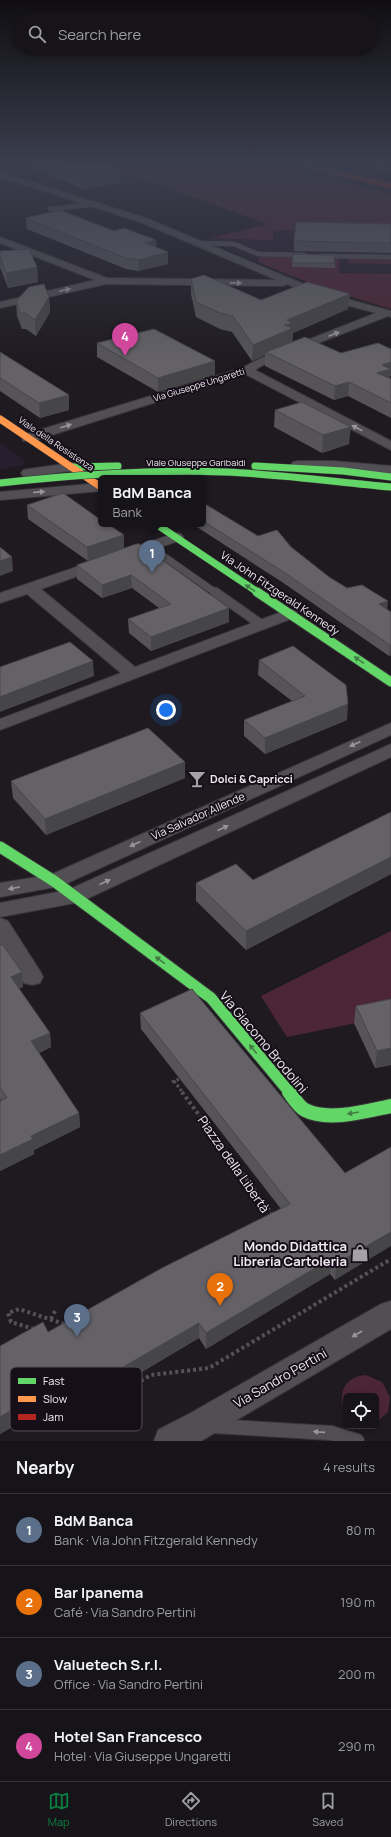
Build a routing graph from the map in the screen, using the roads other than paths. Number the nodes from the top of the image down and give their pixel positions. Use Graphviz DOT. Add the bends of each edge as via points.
graph roads {
  1 [pos="167,230"];
  2 [pos="0,240"];
  3 [pos="197,243"];
  4 [pos="391,257"];
  5 [pos="106,281"];
  6 [pos="291,284"];
  7 [pos="0,305"];
  8 [pos="389,314"];
  9 [pos="246,370"];
  10 [pos="0,419"];
  11 [pos="28,438"];
  12 [pos="391,446"];
  13 [pos="249,465"];
  14 [pos="72,467"];
  15 [pos="391,470"];
  16 [pos="0,476"];
  17 [pos="391,477"];
  18 [pos="0,483"];
  19 [pos="98,485"];
  20 [pos="98,487"];
  21 [pos="391,487"];
  22 [pos="0,496"];
  23 [pos="161,527"];
  24 [pos="176,537"];
  25 [pos="149,546"];
  26 [pos="30,588"];
  27 [pos="0,598"];
  28 [pos="290,614"];
  29 [pos="262,625"];
  30 [pos="132,673"];
  31 [pos="391,682"];
  32 [pos="0,725"];
  33 [pos="391,728"];
  34 [pos="391,750"];
  35 [pos="0,847"];
  36 [pos="54,881"];
  37 [pos="0,890"];
  38 [pos="73,897"];
  39 [pos="0,910"];
  40 [pos="0,926"];
  41 [pos="32,977"];
  42 [pos="391,1106"];
  43 [pos="391,1314"];
  44 [pos="200,1425"];
  45 [pos="169,1441"];
  46 [pos="357,1441"];
  1 -- 3 [label="street"];
  2 -- 5 [label="street"];
  3 -- 4 [label="lane" via="234,244 258,254"];
  3 -- 6 [label="street"];
  5 -- 6 [label="street, one-way"];
  7 -- 5 [label="street, one-way"];
  6 -- 8 [label="street"];
  9 -- 8 [label="street, Via Giuseppe Ungaretti, one-way" via="263,361"];
  11 -- 9 [label="street, Via Giuseppe Ungaretti, one-way"];
  12 -- 9 [label="street, one-way"];
  10 -- 11 [label="main road, Viale della Resistenza"];
  11 -- 14 [label="main road, Viale della Resistenza"];
  13 -- 14 [label="main road"];
  13 -- 15 [label="street" via="333,465"];
  13 -- 17 [label="main road"];
  14 -- 16 [label="street"];
  14 -- 19 [label="main road, Viale della Resistenza"];
  18 -- 21 [label="main road, Viale Giuseppe Garibaldi, bridge" via="112,473 192,472 258,474"];
  22 -- 20 [label="street, one-way"];
  23 -- 24 [label="main road, Via John Fitzgerald Kennedy"];
  24 -- 25 [label="street"];
  28 -- 24 [label="main road, Via John Fitzgerald Kennedy, one-way"];
  25 -- 26 [label="street"];
  25 -- 29 [label="lane"];
  26 -- 27 [label="street"];
  26 -- 30 [label="street"];
  28 -- 29 [label="street"];
  31 -- 28 [label="main road, Via John Fitzgerald Kennedy, one-way"];
  29 -- 30 [label="street"];
  30 -- 32 [label="street"];
  33 -- 36 [label="street, Via Salvador Allende, one-way"];
  38 -- 34 [label="street, Via Salvador Allende, one-way"];
  35 -- 36 [label="main road, Via Giacomo Brodolini"];
  36 -- 37 [label="street, Via Salvador Allende, one-way"];
  36 -- 38 [label="main road, Via Giacomo Brodolini"];
  38 -- 39 [label="street, Via Salvador Allende"];
  42 -- 38 [label="main road, Via Giacomo Brodolini, one-way" via="324,1116 304,1110 211,998"];
  40 -- 41 [label="street"];
  43 -- 44 [label="street, Via Sandro Pertini, one-way"];
  44 -- 45 [label="street, Via Sandro Pertini"];
  46 -- 44 [label="lane, one-way" via="331,1433"];
}
